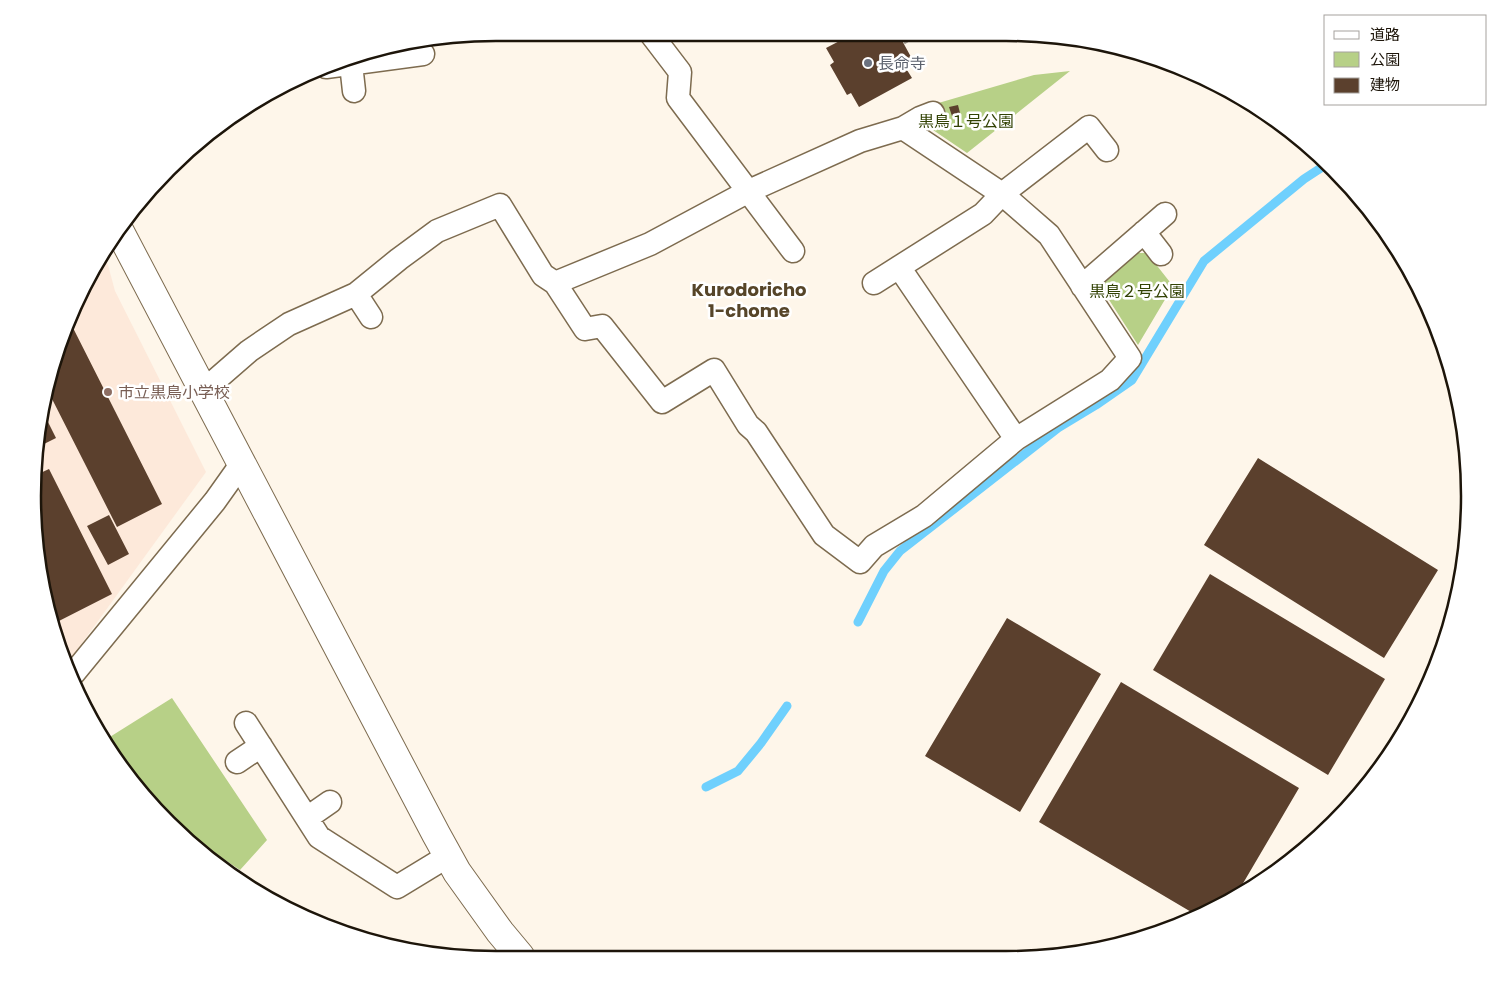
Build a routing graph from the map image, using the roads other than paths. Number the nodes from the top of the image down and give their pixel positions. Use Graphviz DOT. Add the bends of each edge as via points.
graph roads {
  1 [pos="656,41"];
  2 [pos="422,54"];
  3 [pos="356,63"];
  4 [pos="351,64"];
  5 [pos="354,91"];
  6 [pos="933,113"];
  7 [pos="904,128"];
  8 [pos="1107,150"];
  9 [pos="749,191"];
  10 [pos="1002,194"];
  11 [pos="1165,214"];
  12 [pos="1144,232"];
  13 [pos="122,237"];
  14 [pos="794,250"];
  15 [pos="1161,254"];
  16 [pos="898,268"];
  17 [pos="555,283"];
  18 [pos="874,284"];
  19 [pos="1082,286"];
  20 [pos="356,294"];
  21 [pos="371,317"];
  22 [pos="203,391"];
  23 [pos="1016,439"];
  24 [pos="242,463"];
  25 [pos="76,670"];
  26 [pos="246,723"];
  27 [pos="261,746"];
  28 [pos="237,762"];
  29 [pos="330,802"];
  30 [pos="307,818"];
  31 [pos="448,856"];
  32 [pos="516,951"];
  1 -- 9 [label="street" via="680,72 678,98"];
  2 -- 3 [label="street"];
  4 -- 5 [label="street"];
  6 -- 7 [label="street"];
  7 -- 9 [label="street" via="860,141"];
  7 -- 10 [label="street"];
  8 -- 10 [label="street" via="1090,127"];
  9 -- 14 [label="street"];
  9 -- 17 [label="street" via="650,244"];
  10 -- 16 [label="street" via="983,214"];
  10 -- 19 [label="street" via="1048,235"];
  11 -- 12 [label="street"];
  12 -- 15 [label="street"];
  12 -- 19 [label="street"];
  13 -- 22 [label="street"];
  16 -- 18 [label="street"];
  16 -- 23 [label="street"];
  17 -- 20 [label="street" via="543,275 500,204 437,231"];
  17 -- 23 [label="street" via="585,329 602,326 662,402 714,370 824,535 860,562 874,546 924,516"];
  19 -- 23 [label="street" via="1130,358 1110,380"];
  20 -- 21 [label="street"];
  20 -- 22 [label="street" via="290,324 249,351"];
  22 -- 24 [label="street"];
  24 -- 25 [label="street" via="215,501"];
  24 -- 31 [label="street"];
  26 -- 27 [label="street"];
  27 -- 28 [label="street"];
  27 -- 30 [label="street"];
  29 -- 30 [label="street"];
  30 -- 31 [label="street" via="319,837 397,887"];
  31 -- 32 [label="street"];
}
